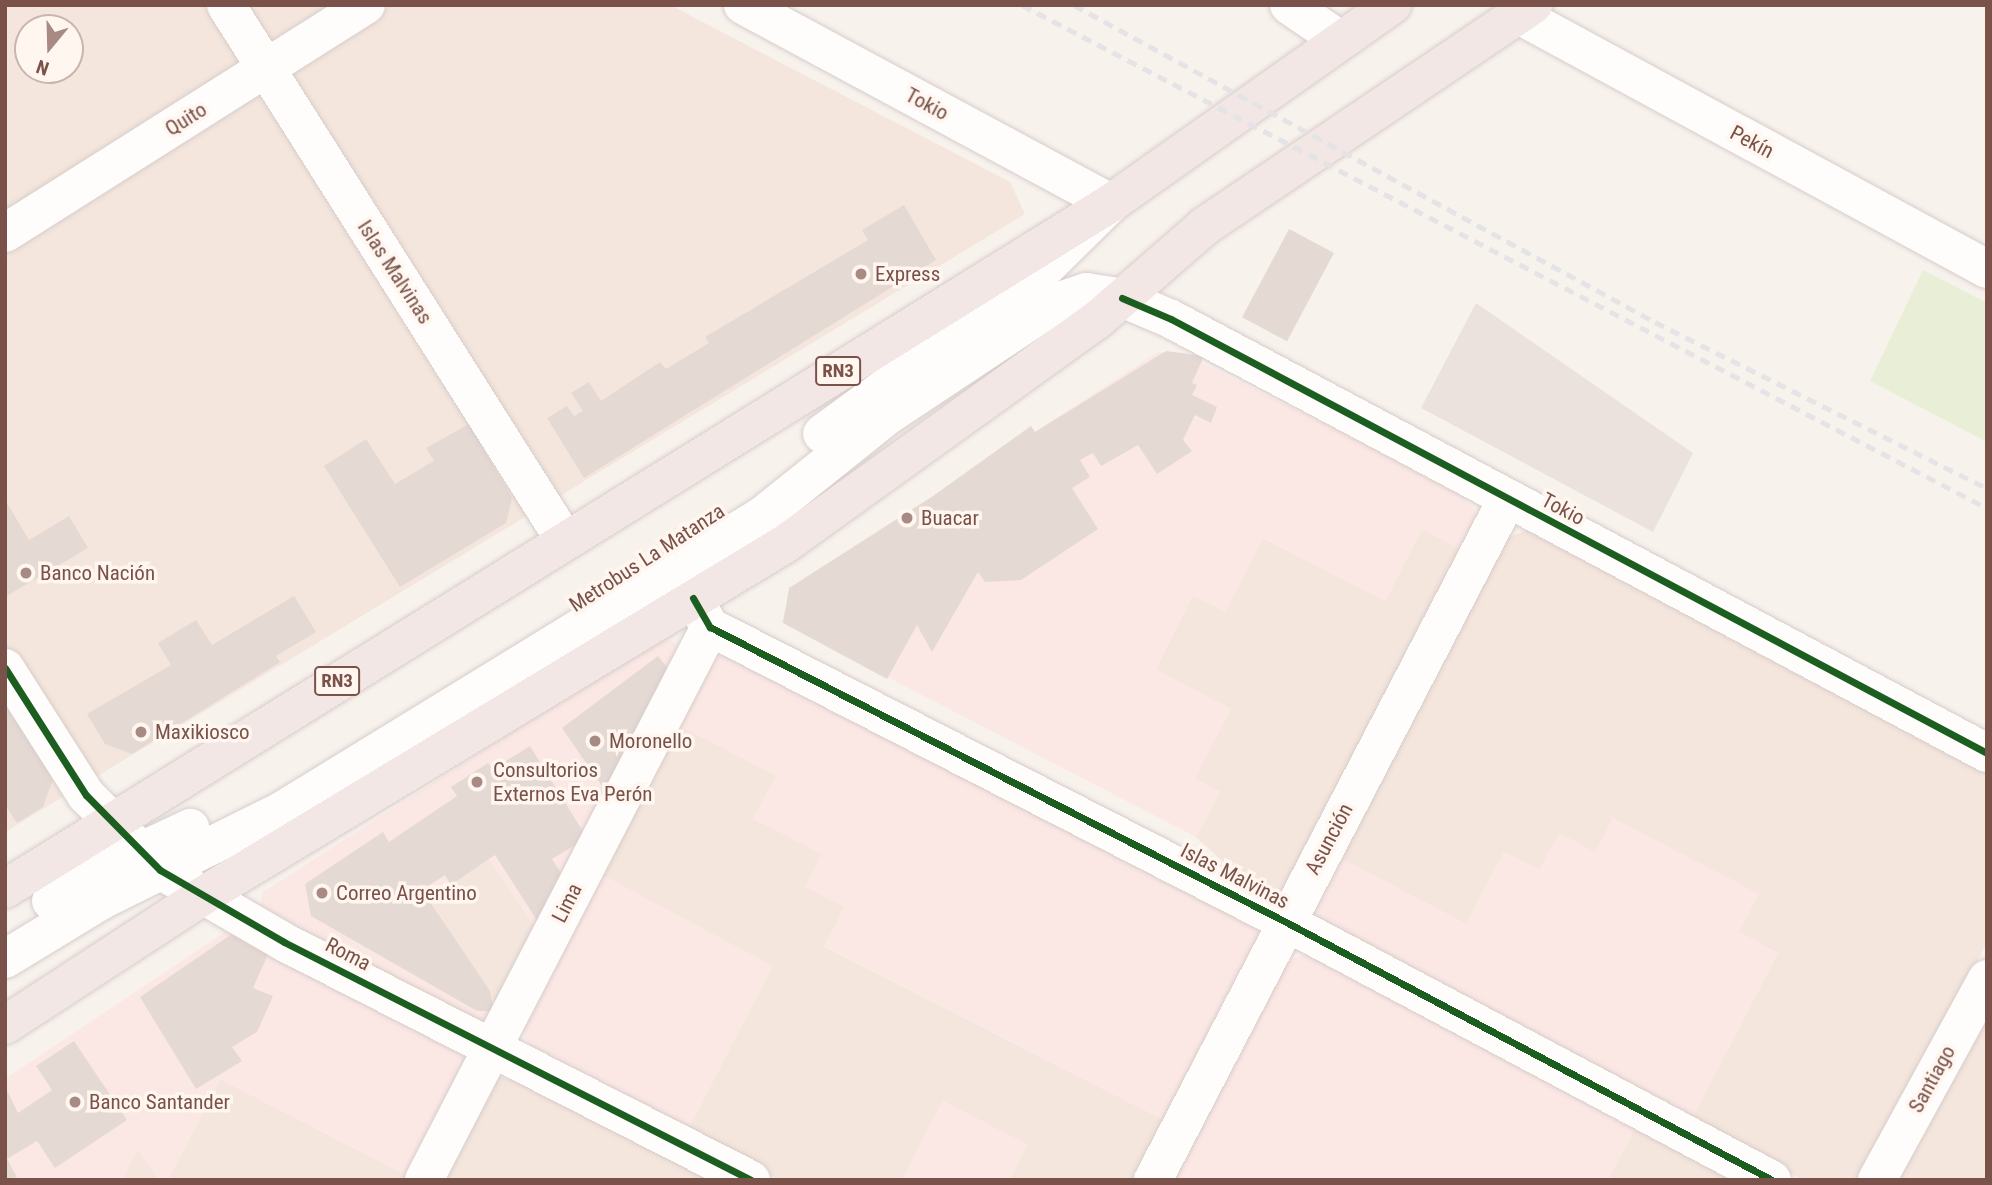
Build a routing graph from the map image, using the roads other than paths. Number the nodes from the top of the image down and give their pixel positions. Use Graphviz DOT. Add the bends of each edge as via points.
graph roads {
  1 [pos="226,5"];
  2 [pos="366,5"];
  3 [pos="743,5"];
  4 [pos="1289,5"];
  5 [pos="1391,8"];
  6 [pos="1526,8"];
  7 [pos="1340,40"];
  8 [pos="265,69"];
  9 [pos="1111,203"];
  10 [pos="5,233"];
  11 [pos="1987,269"];
  12 [pos="1122,298"];
  13 [pos="1507,499"];
  14 [pos="565,538"];
  15 [pos="701,612"];
  16 [pos="5,668"];
  17 [pos="1987,753"];
  18 [pos="110,824"];
  19 [pos="310,831"];
  20 [pos="150,860"];
  21 [pos="44,865"];
  22 [pos="5,889"];
  23 [pos="201,897"];
  24 [pos="1286,922"];
  25 [pos="5,929"];
  26 [pos="5,959"];
  27 [pos="1987,979"];
  28 [pos="5,1026"];
  29 [pos="492,1046"];
  30 [pos="424,1180"];
  31 [pos="751,1180"];
  32 [pos="1153,1180"];
  33 [pos="1772,1180"];
  34 [pos="1877,1180"];
  1 -- 8 [label="street, Islas Malvinas"];
  2 -- 8 [label="street, Quito"];
  3 -- 9 [label="street, Tokio"];
  4 -- 7 [label="street"];
  5 -- 7 [label="highway, RN3"];
  6 -- 11 [label="street, Pekín"];
  6 -- 12 [label="highway" via="1205,226"];
  7 -- 9 [label="highway, RN3" via="1237,118"];
  8 -- 10 [label="street, Quito"];
  8 -- 14 [label="street, Islas Malvinas"];
  9 -- 14 [label="highway, RN3"];
  9 -- 20 [label="street, Metrobus La Matanza" via="1033,280 876,391 751,491 568,609"];
  12 -- 13 [label="street, Tokio" via="1171,319"];
  12 -- 15 [label="highway" via="785,544"];
  12 -- 20 [label="street, Metrobus La Matanza" via="1086,292 1060,301 887,416 762,516 283,810"];
  13 -- 17 [label="street, Tokio"];
  13 -- 24 [label="street, Asunción"];
  14 -- 18 [label="highway, RN3"];
  15 -- 19 [label="highway"];
  15 -- 24 [label="street, Islas Malvinas"];
  15 -- 29 [label="street, Lima"];
  16 -- 18 [label="street, Roma" via="86,795"];
  18 -- 20 [label="street, Roma"];
  18 -- 21 [label="highway, RN3"];
  19 -- 20 [label="street, Metrobus La Matanza"];
  19 -- 23 [label="highway"];
  20 -- 21 [label="street, Metrobus La Matanza"];
  20 -- 23 [label="street, Roma"];
  20 -- 25 [label="street, Metrobus La Matanza"];
  20 -- 26 [label="street, Metrobus La Matanza"];
  21 -- 22 [label="highway, RN3"];
  23 -- 28 [label="highway"];
  23 -- 29 [label="street, Roma"];
  24 -- 32 [label="street, Asunción"];
  24 -- 33 [label="street, Islas Malvinas"];
  27 -- 34 [label="street, Santiago"];
  29 -- 30 [label="street, Lima"];
  29 -- 31 [label="street, Roma"];
}
